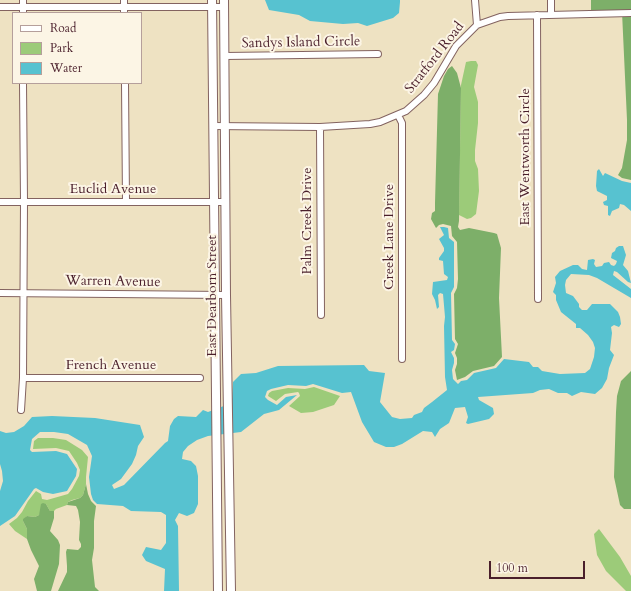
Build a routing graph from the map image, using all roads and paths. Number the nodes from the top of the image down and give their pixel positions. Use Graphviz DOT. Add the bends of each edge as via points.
graph roads {
  1 [pos="124,0"];
  2 [pos="475,0"];
  3 [pos="551,0"];
  4 [pos="212,4"];
  5 [pos="224,4"];
  6 [pos="23,6"];
  7 [pos="0,7"];
  8 [pos="124,10"];
  9 [pos="631,13"];
  10 [pos="551,14"];
  11 [pos="537,15"];
  12 [pos="477,25"];
  13 [pos="378,54"];
  14 [pos="225,56"];
  15 [pos="23,84"];
  16 [pos="125,84"];
  17 [pos="398,115"];
  18 [pos="213,126"];
  19 [pos="226,126"];
  20 [pos="320,127"];
  21 [pos="0,202"];
  22 [pos="24,202"];
  23 [pos="126,202"];
  24 [pos="214,202"];
  25 [pos="226,202"];
  26 [pos="23,292"];
  27 [pos="0,293"];
  28 [pos="214,295"];
  29 [pos="226,295"];
  30 [pos="538,299"];
  31 [pos="321,315"];
  32 [pos="402,359"];
  33 [pos="23,378"];
  34 [pos="200,378"];
  35 [pos="21,410"];
  36 [pos="218,591"];
  37 [pos="231,591"];
  1 -- 8 [label="street"];
  2 -- 12 [label="street"];
  3 -- 10 [label="street"];
  4 -- 5 [label="street"];
  4 -- 8 [label="street"];
  4 -- 18 [label="main road, East Dearborn Street"];
  5 -- 14 [label="main road, East Dearborn Street"];
  6 -- 7 [label="street"];
  6 -- 8 [label="street"];
  9 -- 10 [label="street, Stratford Road"];
  10 -- 11 [label="street, Stratford Road"];
  11 -- 12 [label="street, Stratford Road" via="500,17"];
  11 -- 30 [label="street, East Wentworth Circle"];
  12 -- 17 [label="street, Stratford Road" via="456,46 424,95"];
  13 -- 14 [label="street, Sandys Island Circle"];
  14 -- 19 [label="main road, East Dearborn Street"];
  15 -- 22 [label="street"];
  16 -- 23 [label="street"];
  17 -- 20 [label="street, Stratford Road" via="370,124"];
  17 -- 32 [label="street, Creek Lane Drive" via="402,123"];
  18 -- 19 [label="street, Stratford Road"];
  18 -- 24 [label="main road, East Dearborn Street"];
  19 -- 20 [label="street, Stratford Road"];
  19 -- 25 [label="main road, East Dearborn Street"];
  20 -- 31 [label="street, Palm Creek Drive"];
  21 -- 22 [label="street, Euclid Avenue"];
  22 -- 23 [label="street, Euclid Avenue"];
  22 -- 26 [label="street"];
  23 -- 24 [label="street, Euclid Avenue"];
  24 -- 25 [label="street, Euclid Avenue"];
  24 -- 28 [label="main road, East Dearborn Street"];
  25 -- 29 [label="main road, East Dearborn Street"];
  26 -- 27 [label="street, Warren Avenue"];
  26 -- 28 [label="street, Warren Avenue"];
  26 -- 33 [label="street"];
  28 -- 29 [label="street, Warren Avenue"];
  28 -- 36 [label="main road, East Dearborn Street"];
  29 -- 37 [label="main road, East Dearborn Street"];
  33 -- 34 [label="street, French Avenue"];
  33 -- 35 [label="street"];
}
